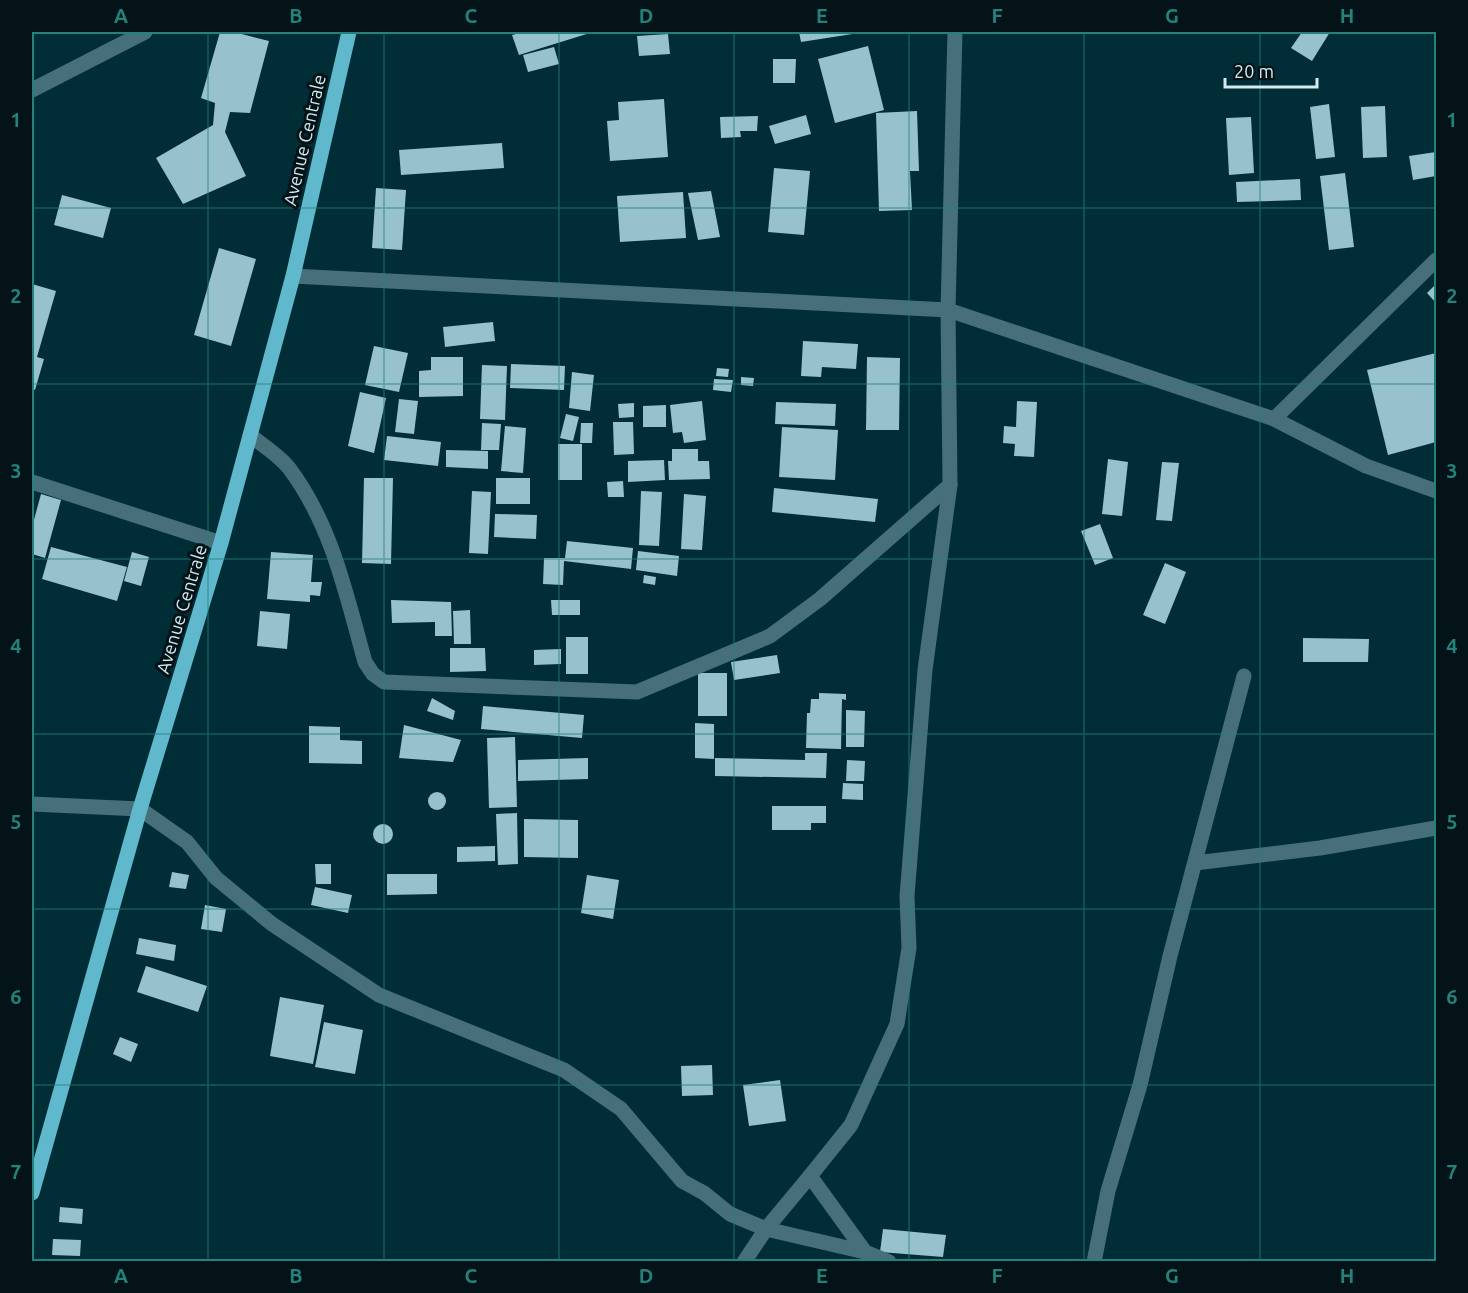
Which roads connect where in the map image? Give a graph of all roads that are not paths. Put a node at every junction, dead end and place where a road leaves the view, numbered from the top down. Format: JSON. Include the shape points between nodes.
{"nodes":[{"id":1,"x":145,"y":32,"type":"edge"},
{"id":2,"x":349,"y":32,"type":"edge"},
{"id":3,"x":955,"y":32,"type":"edge"},
{"id":4,"x":32,"y":90,"type":"edge"},
{"id":5,"x":1437,"y":260,"type":"edge"},
{"id":6,"x":293,"y":276,"type":"junction"},
{"id":7,"x":948,"y":309,"type":"junction"},
{"id":8,"x":1274,"y":419,"type":"junction"},
{"id":9,"x":250,"y":435,"type":"junction"},
{"id":10,"x":32,"y":482,"type":"edge"},
{"id":11,"x":950,"y":485,"type":"junction"},
{"id":12,"x":1437,"y":491,"type":"edge"},
{"id":13,"x":221,"y":543,"type":"junction"},
{"id":14,"x":1244,"y":676,"type":"dead end"},
{"id":15,"x":32,"y":804,"type":"edge"},
{"id":16,"x":140,"y":809,"type":"junction"},
{"id":17,"x":1437,"y":828,"type":"edge"},
{"id":18,"x":1195,"y":863,"type":"junction"},
{"id":19,"x":810,"y":1176,"type":"junction"},
{"id":20,"x":32,"y":1193,"type":"edge"},
{"id":21,"x":766,"y":1229,"type":"junction"},
{"id":22,"x":865,"y":1252,"type":"junction"},
{"id":23,"x":744,"y":1262,"type":"edge"},
{"id":24,"x":889,"y":1262,"type":"edge"},
{"id":25,"x":1094,"y":1262,"type":"edge"}],
"edges":[{"from":1,"to":4,"type":"street"},
{"from":2,"to":6,"type":"main road","name":"Avenue Centrale"},
{"from":3,"to":7,"type":"street"},
{"from":5,"to":8,"type":"street"},
{"from":6,"to":7,"type":"street"},
{"from":6,"to":9,"type":"main road","name":"Avenue Centrale"},
{"from":7,"to":8,"type":"street"},
{"from":7,"to":11,"type":"street"},
{"from":8,"to":12,"type":"street","via":[[1366,466]]},
{"from":9,"to":11,"type":"street","via":[[288,466],[331,541],[365,662],[384,682],[404,684],[637,692],[770,636],[820,599]]},
{"from":9,"to":13,"type":"main road","name":"Avenue Centrale"},
{"from":10,"to":13,"type":"street"},
{"from":11,"to":19,"type":"street","via":[[925,670],[908,896],[909,948],[897,1024],[851,1125]]},
{"from":13,"to":16,"type":"main road","name":"Avenue Centrale"},
{"from":14,"to":18,"type":"street"},
{"from":15,"to":16,"type":"street"},
{"from":16,"to":20,"type":"main road","name":"Avenue Centrale"},
{"from":16,"to":21,"type":"street","via":[[187,842],[216,878],[272,924],[379,995],[564,1070],[621,1109],[682,1181],[730,1214]]},
{"from":17,"to":18,"type":"street","via":[[1320,848]]},
{"from":18,"to":25,"type":"street","via":[[1140,1085],[1108,1191]]},
{"from":19,"to":21,"type":"street"},
{"from":19,"to":22,"type":"street"},
{"from":21,"to":22,"type":"street"},
{"from":21,"to":23,"type":"street"},
{"from":22,"to":24,"type":"street"}]}
